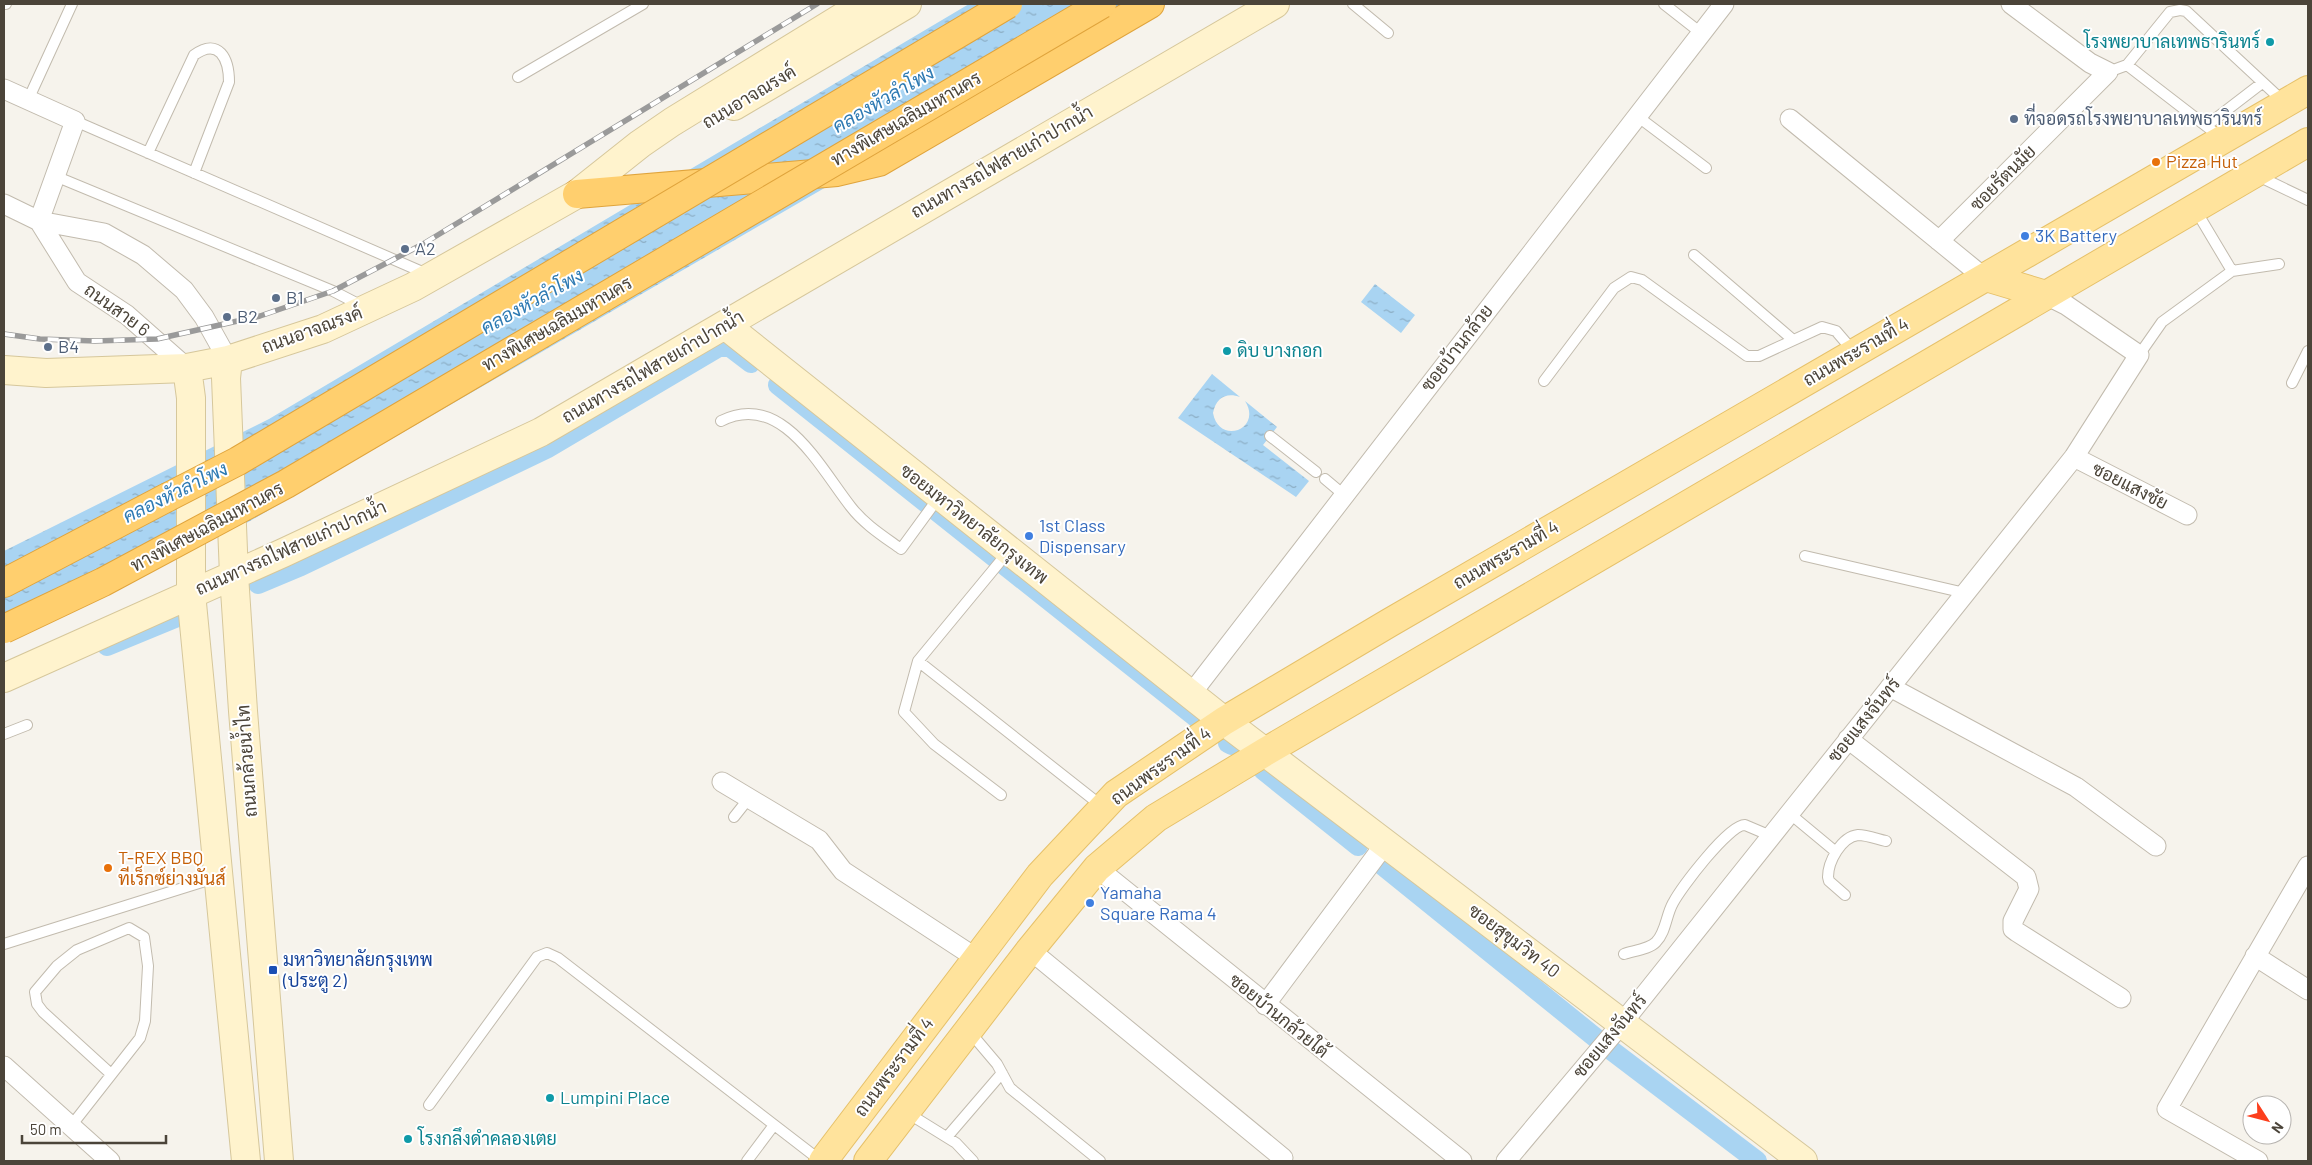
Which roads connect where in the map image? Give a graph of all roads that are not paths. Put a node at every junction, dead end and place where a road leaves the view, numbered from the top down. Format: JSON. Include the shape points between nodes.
{"nodes":[{"id":1,"x":72,"y":4,"type":"edge"},
{"id":2,"x":643,"y":4,"type":"edge"},
{"id":3,"x":864,"y":4,"type":"edge"},
{"id":4,"x":906,"y":4,"type":"edge"},
{"id":5,"x":1008,"y":4,"type":"edge"},
{"id":6,"x":1102,"y":4,"type":"edge"},
{"id":7,"x":1150,"y":4,"type":"edge"},
{"id":8,"x":1275,"y":4,"type":"edge"},
{"id":9,"x":1353,"y":4,"type":"edge"},
{"id":10,"x":1664,"y":4,"type":"edge"},
{"id":11,"x":1724,"y":4,"type":"edge"},
{"id":12,"x":2011,"y":4,"type":"edge"},
{"id":13,"x":2194,"y":4,"type":"edge"},
{"id":14,"x":2186,"y":11,"type":"junction"},
{"id":15,"x":1388,"y":33,"type":"dead end"},
{"id":16,"x":1701,"y":33,"type":"junction"},
{"id":17,"x":2127,"y":64,"type":"junction"},
{"id":18,"x":2108,"y":72,"type":"junction"},
{"id":19,"x":518,"y":77,"type":"dead end"},
{"id":20,"x":2262,"y":83,"type":"junction"},
{"id":21,"x":4,"y":89,"type":"edge"},
{"id":22,"x":2297,"y":97,"type":"edge"},
{"id":23,"x":28,"y":100,"type":"junction"},
{"id":24,"x":1637,"y":116,"type":"junction"},
{"id":25,"x":1790,"y":119,"type":"dead end"},
{"id":26,"x":75,"y":121,"type":"junction"},
{"id":27,"x":2215,"y":133,"type":"junction"},
{"id":28,"x":2308,"y":142,"type":"edge"},
{"id":29,"x":148,"y":153,"type":"junction"},
{"id":30,"x":1706,"y":168,"type":"dead end"},
{"id":31,"x":194,"y":173,"type":"junction"},
{"id":32,"x":2253,"y":174,"type":"junction"},
{"id":33,"x":55,"y":176,"type":"junction"},
{"id":34,"x":583,"y":190,"type":"junction"},
{"id":35,"x":2308,"y":200,"type":"edge"},
{"id":36,"x":4,"y":204,"type":"edge"},
{"id":37,"x":2194,"y":208,"type":"junction"},
{"id":38,"x":39,"y":221,"type":"junction"},
{"id":39,"x":1939,"y":242,"type":"junction"},
{"id":40,"x":1694,"y":255,"type":"dead end"},
{"id":41,"x":2279,"y":264,"type":"dead end"},
{"id":42,"x":2232,"y":271,"type":"junction"},
{"id":43,"x":432,"y":276,"type":"junction"},
{"id":44,"x":1986,"y":277,"type":"junction"},
{"id":45,"x":2046,"y":295,"type":"junction"},
{"id":46,"x":369,"y":309,"type":"junction"},
{"id":47,"x":725,"y":325,"type":"junction"},
{"id":48,"x":1792,"y":339,"type":"junction"},
{"id":49,"x":2308,"y":351,"type":"edge"},
{"id":50,"x":1855,"y":352,"type":"junction"},
{"id":51,"x":2139,"y":355,"type":"junction"},
{"id":52,"x":187,"y":368,"type":"junction"},
{"id":53,"x":227,"y":369,"type":"junction"},
{"id":54,"x":4,"y":370,"type":"edge"},
{"id":55,"x":1544,"y":381,"type":"dead end"},
{"id":56,"x":2292,"y":383,"type":"dead end"},
{"id":57,"x":721,"y":421,"type":"dead end"},
{"id":58,"x":1270,"y":436,"type":"dead end"},
{"id":59,"x":2074,"y":457,"type":"junction"},
{"id":60,"x":1316,"y":472,"type":"dead end"},
{"id":61,"x":1325,"y":479,"type":"dead end"},
{"id":62,"x":1344,"y":495,"type":"junction"},
{"id":63,"x":939,"y":496,"type":"junction"},
{"id":64,"x":2187,"y":515,"type":"dead end"},
{"id":65,"x":1805,"y":556,"type":"dead end"},
{"id":66,"x":1001,"y":561,"type":"junction"},
{"id":67,"x":234,"y":575,"type":"junction"},
{"id":68,"x":4,"y":583,"type":"edge"},
{"id":69,"x":191,"y":593,"type":"junction"},
{"id":70,"x":1965,"y":593,"type":"junction"},
{"id":71,"x":4,"y":629,"type":"edge"},
{"id":72,"x":918,"y":661,"type":"junction"},
{"id":73,"x":4,"y":678,"type":"edge"},
{"id":74,"x":1890,"y":687,"type":"junction"},
{"id":75,"x":1191,"y":694,"type":"junction"},
{"id":76,"x":1224,"y":721,"type":"junction"},
{"id":77,"x":27,"y":725,"type":"dead end"},
{"id":78,"x":4,"y":734,"type":"edge"},
{"id":79,"x":1848,"y":739,"type":"junction"},
{"id":80,"x":1265,"y":752,"type":"junction"},
{"id":81,"x":722,"y":782,"type":"dead end"},
{"id":82,"x":1000,"y":795,"type":"dead end"},
{"id":83,"x":748,"y":798,"type":"junction"},
{"id":84,"x":1104,"y":807,"type":"junction"},
{"id":85,"x":1788,"y":814,"type":"junction"},
{"id":86,"x":734,"y":817,"type":"dead end"},
{"id":87,"x":1770,"y":836,"type":"junction"},
{"id":88,"x":1886,"y":841,"type":"dead end"},
{"id":89,"x":1385,"y":844,"type":"junction"},
{"id":90,"x":2156,"y":846,"type":"dead end"},
{"id":91,"x":1836,"y":852,"type":"junction"},
{"id":92,"x":2308,"y":866,"type":"edge"},
{"id":93,"x":1097,"y":868,"type":"junction"},
{"id":94,"x":218,"y":877,"type":"junction"},
{"id":95,"x":1845,"y":895,"type":"dead end"},
{"id":96,"x":4,"y":944,"type":"edge"},
{"id":97,"x":1030,"y":950,"type":"junction"},
{"id":98,"x":1624,"y":954,"type":"dead end"},
{"id":99,"x":2255,"y":956,"type":"junction"},
{"id":100,"x":976,"y":958,"type":"junction"},
{"id":101,"x":2308,"y":990,"type":"edge"},
{"id":102,"x":2121,"y":998,"type":"dead end"},
{"id":103,"x":1265,"y":1005,"type":"junction"},
{"id":104,"x":1623,"y":1022,"type":"junction"},
{"id":105,"x":968,"y":1030,"type":"junction"},
{"id":106,"x":4,"y":1066,"type":"edge"},
{"id":107,"x":1002,"y":1073,"type":"junction"},
{"id":108,"x":111,"y":1074,"type":"junction"},
{"id":109,"x":429,"y":1104,"type":"dead end"},
{"id":110,"x":906,"y":1112,"type":"junction"},
{"id":111,"x":774,"y":1125,"type":"junction"},
{"id":112,"x":71,"y":1126,"type":"junction"},
{"id":113,"x":947,"y":1137,"type":"junction"},
{"id":114,"x":1283,"y":1158,"type":"dead end"},
{"id":115,"x":110,"y":1161,"type":"edge"},
{"id":116,"x":246,"y":1161,"type":"edge"},
{"id":117,"x":279,"y":1161,"type":"edge"},
{"id":118,"x":747,"y":1161,"type":"edge"},
{"id":119,"x":822,"y":1161,"type":"edge"},
{"id":120,"x":868,"y":1161,"type":"edge"},
{"id":121,"x":973,"y":1161,"type":"edge"},
{"id":122,"x":1100,"y":1161,"type":"edge"},
{"id":123,"x":1462,"y":1161,"type":"edge"},
{"id":124,"x":1506,"y":1161,"type":"edge"},
{"id":125,"x":1804,"y":1161,"type":"edge"},
{"id":126,"x":2258,"y":1161,"type":"edge"}],
"edges":[{"from":1,"to":23,"type":"lane"},
{"from":2,"to":19,"type":"lane"},
{"from":3,"to":34,"type":"main road","name":"ถนนอาจณรงค์","via":[[672,122]]},
{"from":4,"to":34,"type":"main road","name":"ถนนอาจณรงค์","via":[[645,158]]},
{"from":5,"to":68,"type":"highway","bridge":true,"via":[[238,461]]},
{"from":6,"to":71,"type":"highway","name":"ทางพิเศษเฉลิมมหานคร","bridge":true,"via":[[286,484],[103,582]]},
{"from":7,"to":34,"type":"highway","via":[[879,162],[837,172],[632,190]]},
{"from":8,"to":47,"type":"main road","name":"ถนนทางรถไฟสายเก่าปากน้ำ"},
{"from":9,"to":15,"type":"lane"},
{"from":10,"to":16,"type":"lane"},
{"from":11,"to":16,"type":"street","name":"ซอยบ้านกล้วย"},
{"from":12,"to":18,"type":"street","via":[[2090,63]]},
{"from":13,"to":14,"type":"lane"},
{"from":14,"to":17,"type":"lane","via":[[2170,12]]},
{"from":14,"to":20,"type":"lane"},
{"from":16,"to":24,"type":"street","name":"ซอยบ้านกล้วย"},
{"from":17,"to":18,"type":"lane"},
{"from":17,"to":27,"type":"lane"},
{"from":18,"to":39,"type":"street","name":"ซอยรัตนมัย"},
{"from":20,"to":22,"type":"lane"},
{"from":20,"to":27,"type":"lane"},
{"from":21,"to":23,"type":"street"},
{"from":22,"to":27,"type":"main road","name":"ถนนพระรามที่ 4"},
{"from":23,"to":26,"type":"street"},
{"from":24,"to":30,"type":"lane"},
{"from":24,"to":62,"type":"street","name":"ซอยบ้านกล้วย"},
{"from":25,"to":39,"type":"street"},
{"from":26,"to":29,"type":"lane"},
{"from":26,"to":33,"type":"street"},
{"from":27,"to":44,"type":"main road","name":"ถนนพระรามที่ 4"},
{"from":28,"to":32,"type":"main road","name":"ถนนพระรามที่ 4"},
{"from":29,"to":31,"type":"lane"},
{"from":29,"to":31,"type":"lane","via":[[194,55],[204,48],[213,48],[226,57],[229,82]]},
{"from":31,"to":43,"type":"lane"},
{"from":32,"to":35,"type":"lane"},
{"from":32,"to":37,"type":"main road","name":"ถนนพระรามที่ 4"},
{"from":33,"to":38,"type":"street"},
{"from":33,"to":46,"type":"lane"},
{"from":34,"to":43,"type":"main road","name":"ถนนอาจณรงค์"},
{"from":36,"to":38,"type":"street"},
{"from":37,"to":42,"type":"lane"},
{"from":37,"to":45,"type":"main road","name":"ถนนพระรามที่ 4"},
{"from":38,"to":52,"type":"street","name":"ถนนสาย 6","via":[[77,282],[127,315]]},
{"from":38,"to":53,"type":"street","via":[[104,233],[143,255],[184,290],[204,317]]},
{"from":39,"to":44,"type":"street"},
{"from":40,"to":48,"type":"lane"},
{"from":41,"to":42,"type":"lane"},
{"from":42,"to":51,"type":"lane","via":[[2162,322]]},
{"from":43,"to":46,"type":"main road","name":"ถนนอาจณรงค์"},
{"from":44,"to":45,"type":"main road"},
{"from":44,"to":50,"type":"main road","name":"ถนนพระรามที่ 4"},
{"from":45,"to":51,"type":"street"},
{"from":45,"to":80,"type":"main road","name":"ถนนพระรามที่ 4"},
{"from":46,"to":53,"type":"main road","name":"ถนนอาจณรงค์"},
{"from":47,"to":63,"type":"main road","name":"ซอยมหาวิทยาลัยกรุงเทพ"},
{"from":47,"to":67,"type":"main road","name":"ถนนทางรถไฟสายเก่าปากน้ำ","via":[[542,432]]},
{"from":48,"to":50,"type":"lane","via":[[1822,327],[1836,331]]},
{"from":48,"to":55,"type":"lane","via":[[1759,356],[1747,356],[1642,280],[1631,277],[1614,288]]},
{"from":49,"to":56,"type":"lane"},
{"from":50,"to":76,"type":"main road","name":"ถนนพระรามที่ 4"},
{"from":51,"to":59,"type":"street","name":"ซอยแสงจันทร์"},
{"from":52,"to":53,"type":"main road","name":"ถนนอาจณรงค์"},
{"from":52,"to":54,"type":"main road","name":"ถนนอาจณรงค์","via":[[46,373]]},
{"from":52,"to":69,"type":"main road","via":[[191,398]]},
{"from":53,"to":67,"type":"main road","name":"ถนนกล้วยน้ำไท"},
{"from":57,"to":63,"type":"lane","via":[[736,414],[753,414],[791,432],[808,449],[857,514],[900,549]]},
{"from":58,"to":60,"type":"lane"},
{"from":59,"to":64,"type":"street","name":"ซอยแสงชัย"},
{"from":59,"to":70,"type":"street","name":"ซอยแสงจันทร์"},
{"from":61,"to":62,"type":"lane"},
{"from":62,"to":75,"type":"street","name":"ซอยบ้านกล้วย"},
{"from":63,"to":66,"type":"main road","name":"ซอยมหาวิทยาลัยกรุงเทพ"},
{"from":65,"to":70,"type":"lane"},
{"from":66,"to":72,"type":"lane"},
{"from":66,"to":75,"type":"main road","name":"ซอยมหาวิทยาลัยกรุงเทพ"},
{"from":67,"to":69,"type":"main road","name":"ถนนทางรถไฟสายเก่าปากน้ำ"},
{"from":67,"to":117,"type":"main road","name":"ถนนกล้วยน้ำไท"},
{"from":69,"to":73,"type":"main road","name":"ถนนทางรถไฟสายเก่าปากน้ำ"},
{"from":69,"to":94,"type":"main road"},
{"from":70,"to":74,"type":"street","name":"ซอยแสงจันทร์"},
{"from":72,"to":82,"type":"lane","via":[[904,712],[934,744]]},
{"from":72,"to":84,"type":"lane"},
{"from":74,"to":79,"type":"street","name":"ซอยแสงจันทร์"},
{"from":74,"to":90,"type":"street","via":[[2076,787]]},
{"from":75,"to":76,"type":"main road","name":"ซอยมหาวิทยาลัยกรุงเทพ"},
{"from":76,"to":80,"type":"main road","name":"ซอยสุขุมวิท 40"},
{"from":76,"to":84,"type":"main road","name":"ถนนพระรามที่ 4","via":[[1116,794]]},
{"from":77,"to":78,"type":"lane"},
{"from":79,"to":85,"type":"street","name":"ซอยแสงจันทร์"},
{"from":79,"to":102,"type":"street","via":[[2026,877],[2030,888],[2013,921],[2017,932]]},
{"from":80,"to":89,"type":"main road","name":"ซอยสุขุมวิท 40"},
{"from":80,"to":93,"type":"main road","name":"ถนนพระรามที่ 4","via":[[1156,818]]},
{"from":81,"to":83,"type":"street"},
{"from":83,"to":86,"type":"lane"},
{"from":83,"to":100,"type":"street","via":[[819,840],[843,871]]},
{"from":84,"to":100,"type":"main road","name":"ถนนพระรามที่ 4","via":[[1040,875]]},
{"from":85,"to":87,"type":"street","name":"ซอยแสงจันทร์"},
{"from":85,"to":91,"type":"lane"},
{"from":87,"to":98,"type":"lane","via":[[1741,824],[1696,870],[1672,903],[1655,944]]},
{"from":87,"to":104,"type":"street","name":"ซอยแสงจันทร์"},
{"from":88,"to":91,"type":"lane","via":[[1856,836]]},
{"from":89,"to":103,"type":"street"},
{"from":89,"to":104,"type":"main road","name":"ซอยสุขุมวิท 40"},
{"from":91,"to":95,"type":"lane","via":[[1828,881]]},
{"from":92,"to":99,"type":"street"},
{"from":93,"to":97,"type":"main road","name":"ถนนพระรามที่ 4"},
{"from":93,"to":103,"type":"street","name":"ซอยบ้านกล้วยใต้"},
{"from":94,"to":96,"type":"lane"},
{"from":94,"to":116,"type":"main road"},
{"from":97,"to":105,"type":"main road","name":"ถนนพระรามที่ 4"},
{"from":97,"to":114,"type":"street"},
{"from":99,"to":101,"type":"street"},
{"from":99,"to":126,"type":"street","via":[[2166,1109]]},
{"from":100,"to":119,"type":"main road","name":"ถนนพระรามที่ 4"},
{"from":103,"to":123,"type":"street","name":"ซอยบ้านกล้วยใต้"},
{"from":104,"to":124,"type":"street","name":"ซอยแสงจันทร์"},
{"from":104,"to":125,"type":"main road","name":"ซอยสุขุมวิท 40"},
{"from":105,"to":107,"type":"lane"},
{"from":105,"to":110,"type":"main road","name":"ถนนพระรามที่ 4"},
{"from":106,"to":112,"type":"street"},
{"from":107,"to":113,"type":"lane"},
{"from":107,"to":122,"type":"lane","via":[[1010,1088]]},
{"from":108,"to":108,"type":"lane","via":[[140,1038],[145,1021],[148,966],[144,937],[129,928],[77,950],[57,966],[35,992],[37,1004],[43,1012]]},
{"from":108,"to":112,"type":"lane"},
{"from":109,"to":111,"type":"lane","via":[[537,957],[547,953],[558,958]]},
{"from":110,"to":113,"type":"lane"},
{"from":110,"to":120,"type":"main road","name":"ถนนพระรามที่ 4"},
{"from":111,"to":118,"type":"lane"},
{"from":111,"to":119,"type":"lane"},
{"from":112,"to":115,"type":"street"},
{"from":113,"to":121,"type":"lane"}]}
